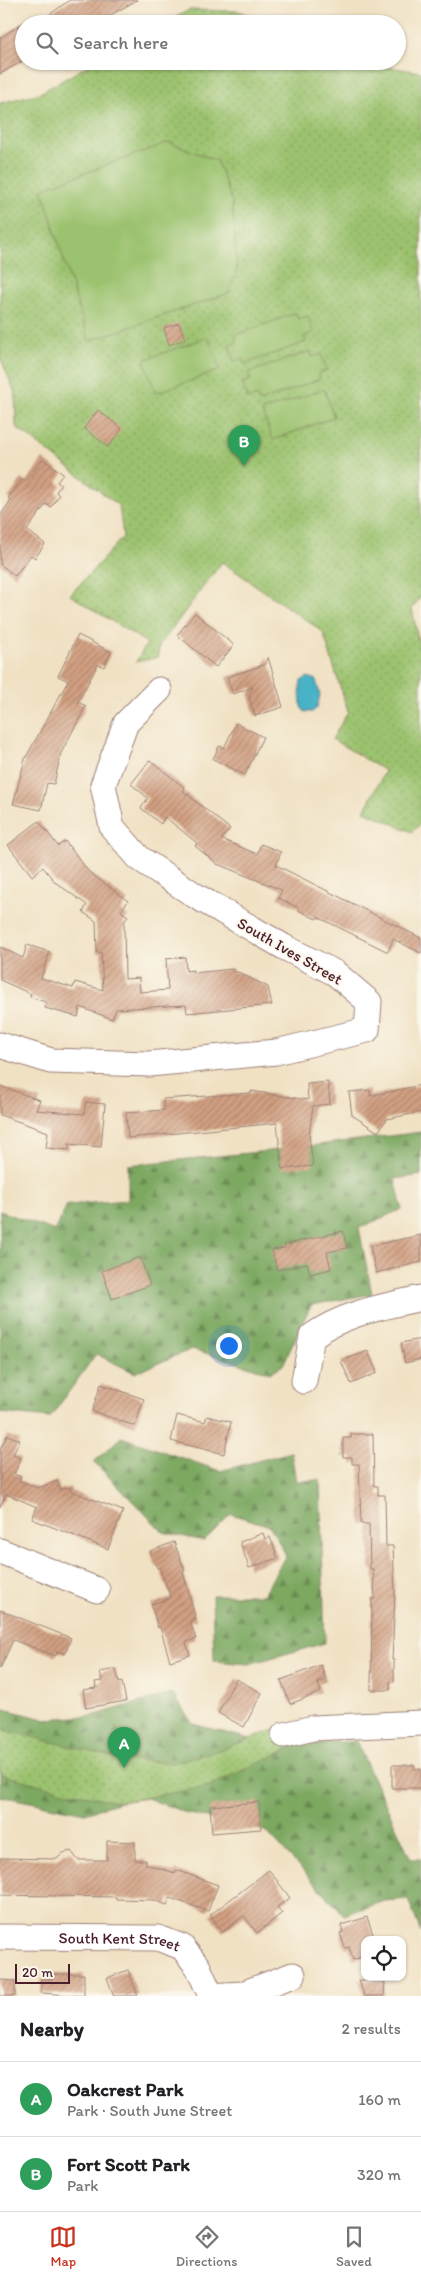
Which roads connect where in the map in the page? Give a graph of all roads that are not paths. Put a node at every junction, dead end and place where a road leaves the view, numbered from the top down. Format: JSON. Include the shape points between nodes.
{"nodes":[{"id":1,"x":159,"y":690,"type":"dead end"},
{"id":2,"x":0,"y":1045,"type":"edge"},
{"id":3,"x":421,"y":1298,"type":"edge"},
{"id":4,"x":304,"y":1381,"type":"dead end"},
{"id":5,"x":0,"y":1551,"type":"edge"},
{"id":6,"x":97,"y":1590,"type":"dead end"},
{"id":7,"x":421,"y":1723,"type":"edge"},
{"id":8,"x":284,"y":1735,"type":"dead end"},
{"id":9,"x":0,"y":1938,"type":"edge"},
{"id":10,"x":293,"y":1976,"type":"dead end"},
{"id":11,"x":210,"y":1996,"type":"edge"}],
"edges":[{"from":1,"to":2,"type":"street","name":"South Ives Street","via":[[126,723],[103,785],[112,827],[139,858],[284,947],[335,973],[369,1002],[367,1030],[276,1052],[149,1064],[51,1060]]},
{"from":3,"to":4,"type":"street","via":[[363,1311],[330,1324],[312,1336]]},
{"from":5,"to":6,"type":"street"},
{"from":7,"to":8,"type":"street","via":[[313,1728]]},
{"from":9,"to":11,"type":"street","name":"South Kent Street","via":[[158,1938],[182,1946],[198,1967]]},
{"from":10,"to":11,"type":"street","via":[[242,1994]]}]}
